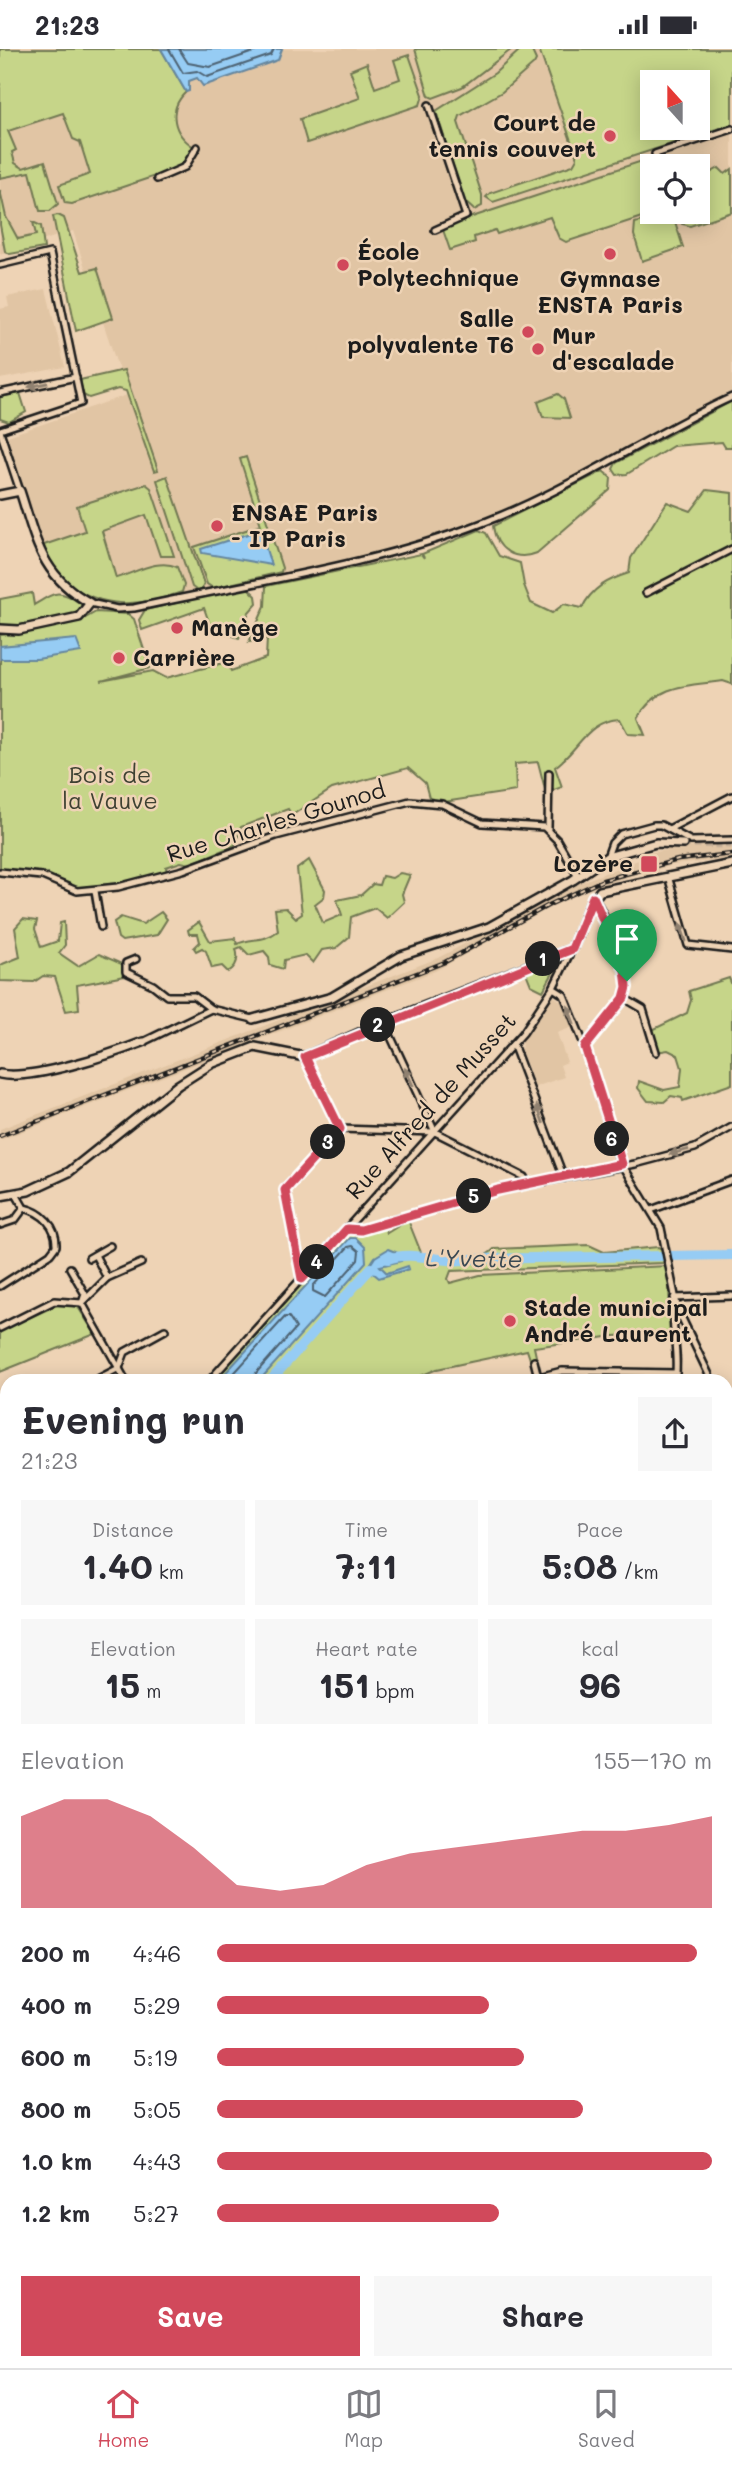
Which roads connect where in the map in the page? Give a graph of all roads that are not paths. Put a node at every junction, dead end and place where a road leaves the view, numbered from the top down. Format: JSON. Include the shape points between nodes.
{"nodes":[{"id":1,"x":429,"y":105,"type":"dead end"},
{"id":2,"x":732,"y":129,"type":"edge"},
{"id":3,"x":198,"y":147,"type":"dead end"},
{"id":4,"x":655,"y":154,"type":"edge"},
{"id":5,"x":157,"y":179,"type":"dead end"},
{"id":6,"x":435,"y":230,"type":"dead end"},
{"id":7,"x":0,"y":265,"type":"edge"},
{"id":8,"x":76,"y":377,"type":"junction"},
{"id":9,"x":0,"y":393,"type":"edge"},
{"id":10,"x":732,"y":397,"type":"edge"},
{"id":11,"x":0,"y":430,"type":"edge"},
{"id":12,"x":20,"y":491,"type":"junction"},
{"id":13,"x":0,"y":495,"type":"edge"},
{"id":14,"x":732,"y":549,"type":"edge"},
{"id":15,"x":646,"y":593,"type":"dead end"},
{"id":16,"x":90,"y":603,"type":"junction"},
{"id":17,"x":0,"y":629,"type":"edge"},
{"id":18,"x":549,"y":772,"type":"dead end"},
{"id":19,"x":732,"y":796,"type":"edge"},
{"id":20,"x":548,"y":829,"type":"junction"},
{"id":21,"x":669,"y":829,"type":"junction"},
{"id":22,"x":732,"y":840,"type":"edge"},
{"id":23,"x":683,"y":844,"type":"tunnel mouth"},
{"id":24,"x":607,"y":857,"type":"junction"},
{"id":25,"x":732,"y":864,"type":"edge"},
{"id":26,"x":0,"y":872,"type":"edge"},
{"id":27,"x":580,"y":874,"type":"junction"},
{"id":28,"x":668,"y":876,"type":"junction"},
{"id":29,"x":95,"y":891,"type":"junction"},
{"id":30,"x":593,"y":897,"type":"junction"},
{"id":31,"x":101,"y":927,"type":"dead end"},
{"id":32,"x":572,"y":949,"type":"junction"},
{"id":33,"x":732,"y":950,"type":"edge"},
{"id":34,"x":136,"y":959,"type":"dead end"},
{"id":35,"x":553,"y":988,"type":"junction"},
{"id":36,"x":624,"y":998,"type":"junction"},
{"id":37,"x":211,"y":1009,"type":"junction"},
{"id":38,"x":253,"y":1019,"type":"joint"},
{"id":39,"x":384,"y":1023,"type":"junction"},
{"id":40,"x":143,"y":1042,"type":"joint"},
{"id":41,"x":513,"y":1044,"type":"junction"},
{"id":42,"x":585,"y":1047,"type":"junction"},
{"id":43,"x":656,"y":1052,"type":"dead end"},
{"id":44,"x":305,"y":1057,"type":"junction"},
{"id":45,"x":0,"y":1074,"type":"edge"},
{"id":46,"x":732,"y":1127,"type":"edge"},
{"id":47,"x":340,"y":1129,"type":"junction"},
{"id":48,"x":435,"y":1132,"type":"junction"},
{"id":49,"x":622,"y":1164,"type":"junction"},
{"id":50,"x":564,"y":1178,"type":"junction"},
{"id":51,"x":732,"y":1179,"type":"edge"},
{"id":52,"x":528,"y":1184,"type":"junction"},
{"id":53,"x":16,"y":1193,"type":"junction"},
{"id":54,"x":0,"y":1196,"type":"edge"},
{"id":55,"x":24,"y":1209,"type":"junction"},
{"id":56,"x":651,"y":1210,"type":"junction"},
{"id":57,"x":0,"y":1225,"type":"edge"},
{"id":58,"x":347,"y":1229,"type":"junction"},
{"id":59,"x":110,"y":1246,"type":"dead end"},
{"id":60,"x":141,"y":1262,"type":"dead end"},
{"id":61,"x":70,"y":1268,"type":"dead end"},
{"id":62,"x":107,"y":1278,"type":"junction"},
{"id":63,"x":302,"y":1279,"type":"junction"},
{"id":64,"x":0,"y":1286,"type":"edge"},
{"id":65,"x":732,"y":1296,"type":"edge"},
{"id":66,"x":674,"y":1298,"type":"junction"},
{"id":67,"x":82,"y":1303,"type":"junction"},
{"id":68,"x":0,"y":1328,"type":"edge"},
{"id":69,"x":165,"y":1330,"type":"dead end"},
{"id":70,"x":534,"y":1361,"type":"dead end"},
{"id":71,"x":119,"y":1368,"type":"junction"},
{"id":72,"x":676,"y":1373,"type":"joint"},
{"id":73,"x":107,"y":1374,"type":"edge"},
{"id":74,"x":123,"y":1374,"type":"edge"},
{"id":75,"x":215,"y":1374,"type":"edge"},
{"id":76,"x":538,"y":1374,"type":"edge"},
{"id":77,"x":553,"y":1374,"type":"edge"},
{"id":78,"x":709,"y":1374,"type":"edge"}],
"edges":[{"from":1,"to":6,"type":"street","via":[[466,216]]},
{"from":2,"to":4,"type":"street"},
{"from":3,"to":5,"type":"street","via":[[185,167]]},
{"from":7,"to":8,"type":"street","via":[[50,253]]},
{"from":8,"to":9,"type":"street","one_way":true},
{"from":8,"to":11,"type":"street","via":[[81,403]]},
{"from":10,"to":16,"type":"street","via":[[539,499],[435,541],[333,568],[134,608]]},
{"from":11,"to":12,"type":"street"},
{"from":12,"to":13,"type":"street"},
{"from":12,"to":16,"type":"street","via":[[46,565],[66,588]]},
{"from":14,"to":15,"type":"street"},
{"from":16,"to":17,"type":"street","via":[[79,617],[19,630]]},
{"from":18,"to":20,"type":"street"},
{"from":19,"to":21,"type":"street"},
{"from":20,"to":27,"type":"street"},
{"from":20,"to":29,"type":"street","name":"Rue Charles Gounod","via":[[482,823],[442,804],[394,803],[276,836],[183,870]]},
{"from":21,"to":22,"type":"street","via":[[695,842]]},
{"from":21,"to":24,"type":"street","via":[[654,825],[621,834]]},
{"from":23,"to":24,"type":"street","via":[[656,843]]},
{"from":24,"to":27,"type":"street"},
{"from":25,"to":28,"type":"street"},
{"from":26,"to":29,"type":"street","name":"Rue Charles Gounod","via":[[42,876],[77,891]]},
{"from":27,"to":38,"type":"street","via":[[489,927],[401,956],[332,997]]},
{"from":28,"to":30,"type":"street","via":[[604,889]]},
{"from":33,"to":28,"type":"street","one_way":true,"via":[[688,945]]},
{"from":29,"to":31,"type":"street"},
{"from":30,"to":32,"type":"street","name":"Rue Alfred de Musset"},
{"from":30,"to":36,"type":"street","via":[[625,970]]},
{"from":32,"to":35,"type":"street","name":"Rue Alfred de Musset"},
{"from":32,"to":39,"type":"street"},
{"from":34,"to":37,"type":"street","via":[[126,963],[126,972],[167,996],[194,996]]},
{"from":35,"to":41,"type":"street","name":"Rue Alfred de Musset"},
{"from":42,"to":35,"type":"street","one_way":true,"via":[[564,995]]},
{"from":36,"to":42,"type":"street"},
{"from":36,"to":43,"type":"street","via":[[643,1009]]},
{"from":37,"to":38,"type":"street"},
{"from":37,"to":40,"type":"street"},
{"from":39,"to":44,"type":"street"},
{"from":48,"to":39,"type":"street","one_way":true},
{"from":40,"to":45,"type":"street","via":[[24,1074]]},
{"from":41,"to":48,"type":"street","name":"Rue Alfred de Musset"},
{"from":50,"to":41,"type":"street","one_way":true},
{"from":42,"to":49,"type":"street"},
{"from":44,"to":47,"type":"street"},
{"from":44,"to":53,"type":"street","via":[[255,1047],[211,1064],[69,1172]]},
{"from":46,"to":49,"type":"street","one_way":true,"via":[[695,1148]]},
{"from":47,"to":48,"type":"street"},
{"from":47,"to":63,"type":"street","via":[[285,1190]]},
{"from":48,"to":52,"type":"street","via":[[524,1177]]},
{"from":48,"to":58,"type":"street","name":"Rue Alfred de Musset"},
{"from":49,"to":50,"type":"street"},
{"from":49,"to":56,"type":"street"},
{"from":50,"to":52,"type":"street"},
{"from":51,"to":56,"type":"street"},
{"from":52,"to":58,"type":"street","via":[[361,1230]]},
{"from":53,"to":54,"type":"street"},
{"from":53,"to":55,"type":"street"},
{"from":55,"to":57,"type":"street","via":[[15,1220]]},
{"from":55,"to":64,"type":"street","via":[[43,1216],[54,1231],[56,1246]]},
{"from":56,"to":66,"type":"street","via":[[668,1249]]},
{"from":58,"to":63,"type":"street","name":"Rue Alfred de Musset"},
{"from":59,"to":62,"type":"street","via":[[92,1257]]},
{"from":60,"to":62,"type":"street"},
{"from":61,"to":67,"type":"street","via":[[85,1294]]},
{"from":62,"to":67,"type":"street"},
{"from":63,"to":75,"type":"street","name":"Rue Alfred de Musset"},
{"from":65,"to":66,"type":"street"},
{"from":66,"to":72,"type":"street"},
{"from":66,"to":78,"type":"street"},
{"from":67,"to":68,"type":"street","via":[[54,1301]]},
{"from":67,"to":71,"type":"street"},
{"from":69,"to":71,"type":"street","via":[[125,1352]]},
{"from":70,"to":76,"type":"street"},
{"from":71,"to":73,"type":"street"},
{"from":71,"to":74,"type":"street"},
{"from":72,"to":77,"type":"street"}]}
